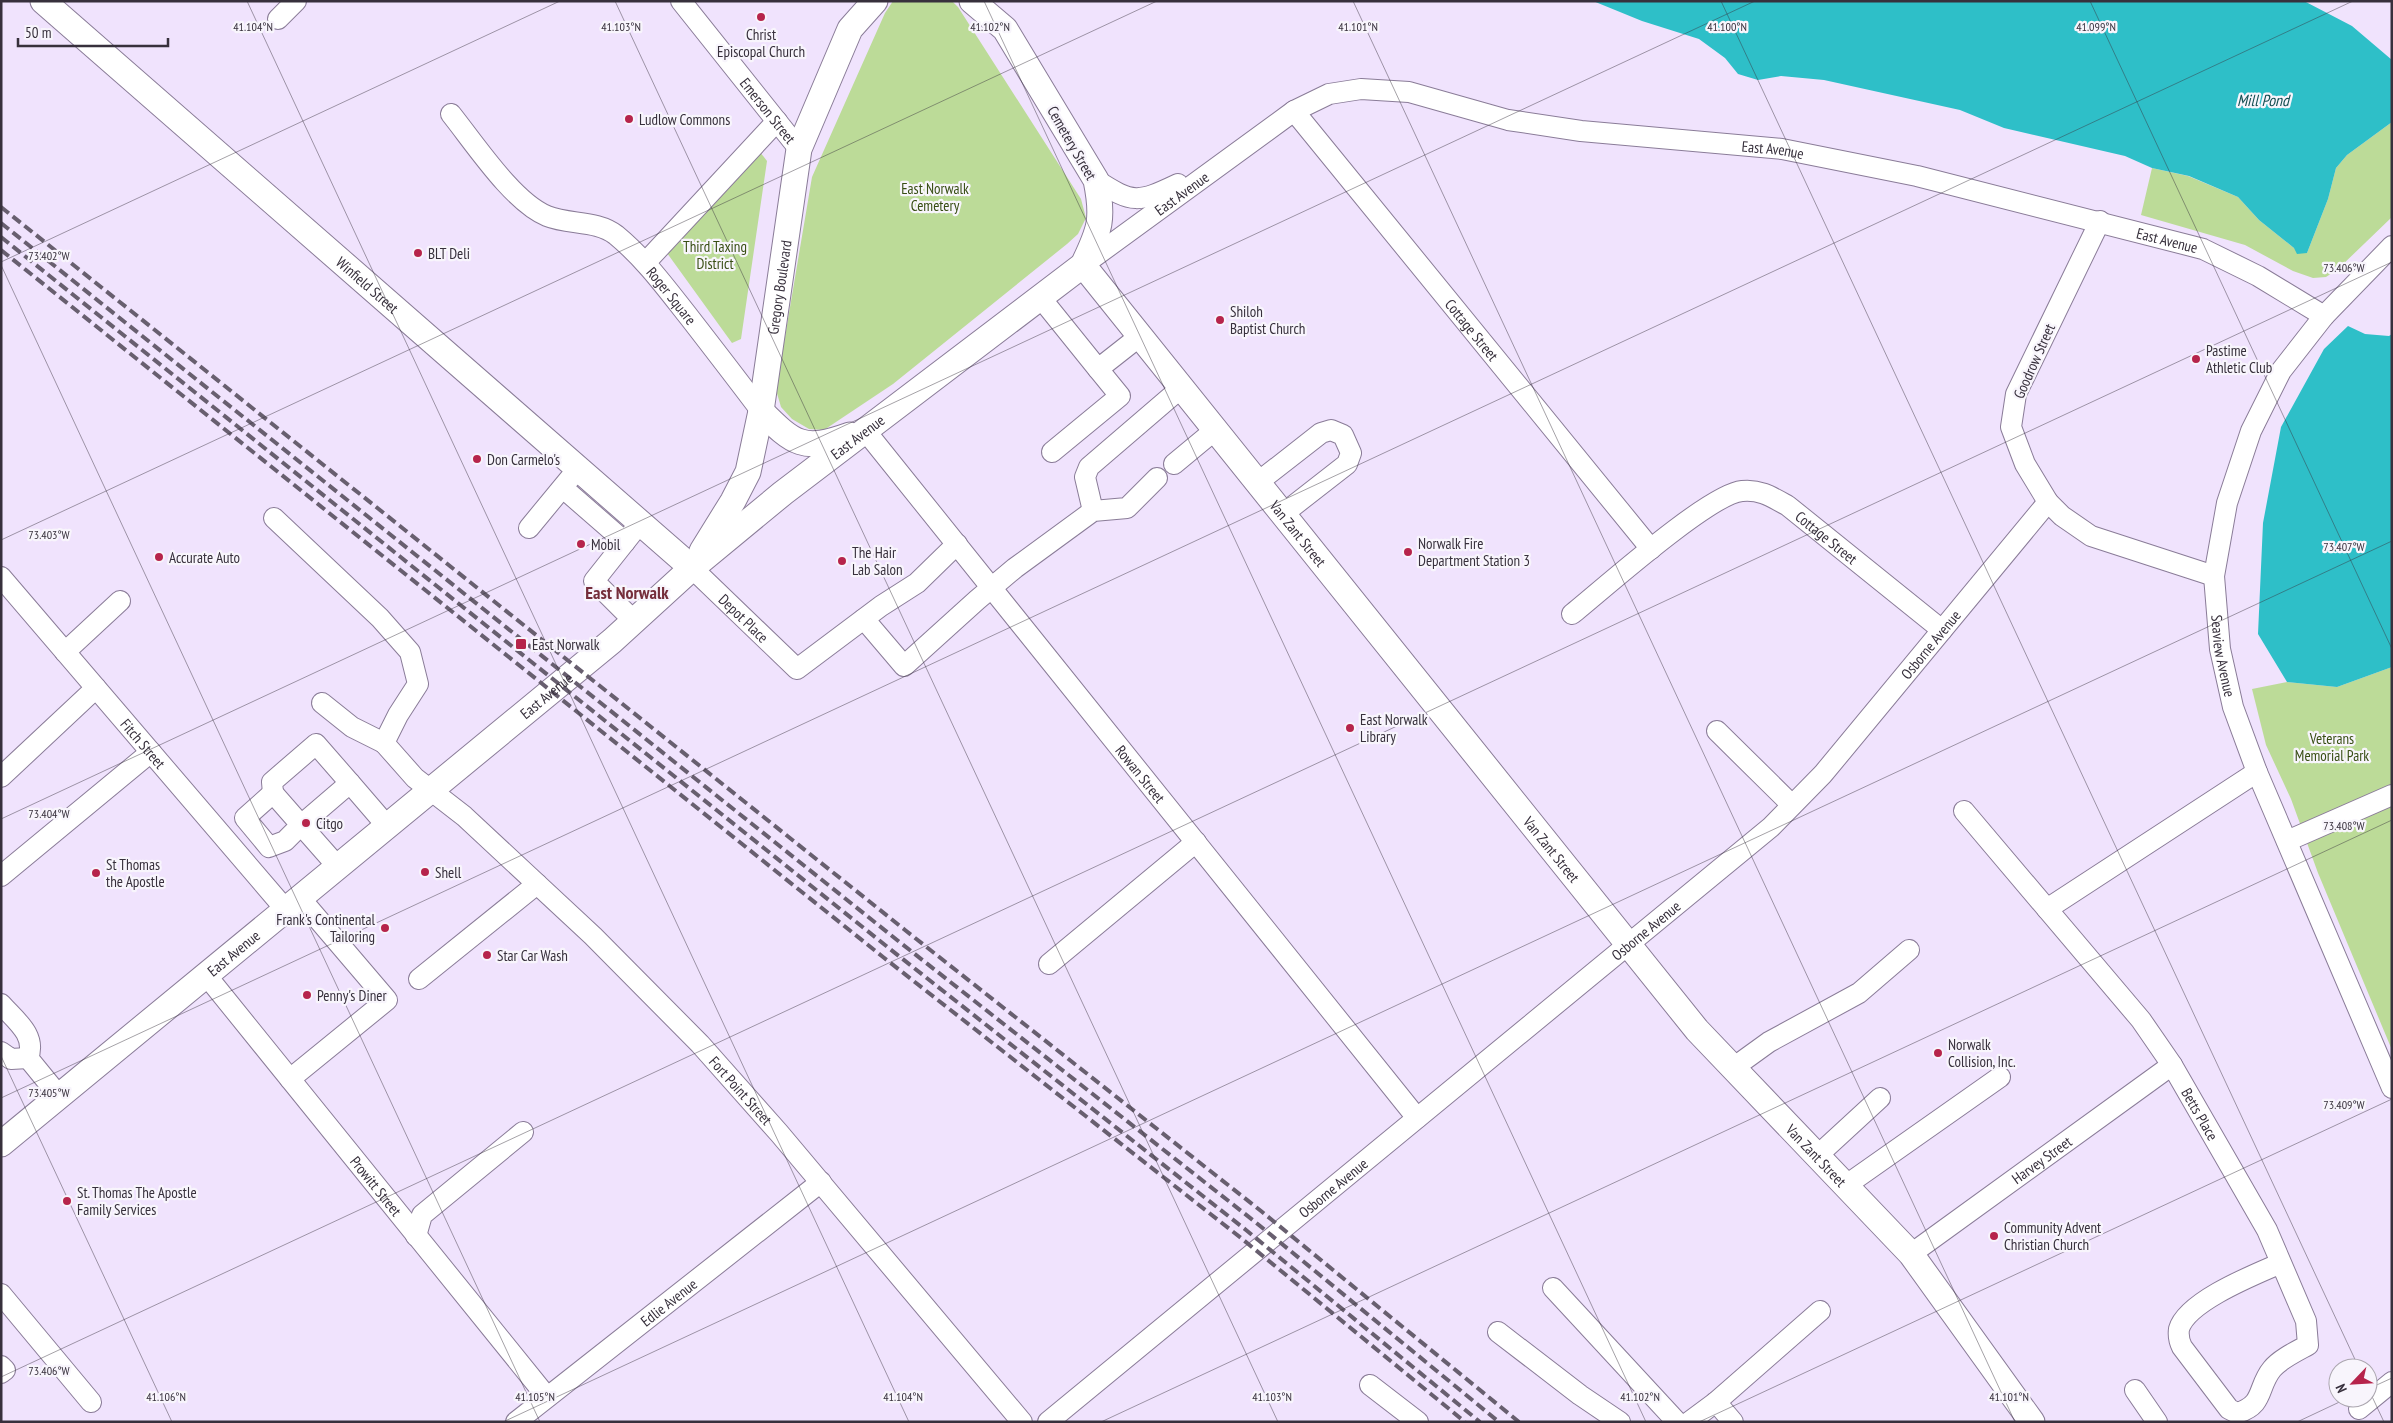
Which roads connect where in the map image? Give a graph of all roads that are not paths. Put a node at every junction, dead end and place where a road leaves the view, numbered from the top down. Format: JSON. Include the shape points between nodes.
{"nodes":[{"id":1,"x":43,"y":1,"type":"edge"},
{"id":2,"x":296,"y":1,"type":"edge"},
{"id":3,"x":681,"y":1,"type":"edge"},
{"id":4,"x":859,"y":1,"type":"edge"},
{"id":5,"x":875,"y":1,"type":"edge"},
{"id":6,"x":972,"y":1,"type":"edge"},
{"id":7,"x":988,"y":1,"type":"edge"},
{"id":8,"x":278,"y":19,"type":"dead end"},
{"id":9,"x":850,"y":29,"type":"junction"},
{"id":10,"x":1004,"y":29,"type":"junction"},
{"id":11,"x":1294,"y":111,"type":"junction"},
{"id":12,"x":451,"y":114,"type":"dead end"},
{"id":13,"x":776,"y":121,"type":"junction"},
{"id":14,"x":799,"y":149,"type":"junction"},
{"id":15,"x":1218,"y":164,"type":"junction"},
{"id":16,"x":1096,"y":180,"type":"junction"},
{"id":17,"x":2100,"y":221,"type":"junction"},
{"id":18,"x":2392,"y":246,"type":"edge"},
{"id":19,"x":646,"y":262,"type":"junction"},
{"id":20,"x":1083,"y":265,"type":"junction"},
{"id":21,"x":1040,"y":297,"type":"junction"},
{"id":22,"x":2324,"y":316,"type":"junction"},
{"id":23,"x":1140,"y":336,"type":"junction"},
{"id":24,"x":1098,"y":369,"type":"junction"},
{"id":25,"x":1181,"y":388,"type":"junction"},
{"id":26,"x":761,"y":411,"type":"junction"},
{"id":27,"x":864,"y":430,"type":"junction"},
{"id":28,"x":1215,"y":430,"type":"junction"},
{"id":29,"x":1052,"y":452,"type":"dead end"},
{"id":30,"x":1174,"y":464,"type":"dead end"},
{"id":31,"x":579,"y":469,"type":"junction"},
{"id":32,"x":1157,"y":478,"type":"dead end"},
{"id":33,"x":1257,"y":483,"type":"junction"},
{"id":34,"x":563,"y":488,"type":"junction"},
{"id":35,"x":2048,"y":502,"type":"junction"},
{"id":36,"x":1093,"y":511,"type":"junction"},
{"id":37,"x":1283,"y":514,"type":"junction"},
{"id":38,"x":274,"y":518,"type":"dead end"},
{"id":39,"x":640,"y":523,"type":"junction"},
{"id":40,"x":529,"y":528,"type":"dead end"},
{"id":41,"x":625,"y":542,"type":"junction"},
{"id":42,"x":957,"y":544,"type":"junction"},
{"id":43,"x":1651,"y":549,"type":"junction"},
{"id":44,"x":692,"y":568,"type":"junction"},
{"id":45,"x":2214,"y":576,"type":"junction"},
{"id":46,"x":1,"y":577,"type":"edge"},
{"id":47,"x":992,"y":588,"type":"junction"},
{"id":48,"x":120,"y":602,"type":"dead end"},
{"id":49,"x":1572,"y":614,"type":"dead end"},
{"id":50,"x":864,"y":619,"type":"junction"},
{"id":51,"x":634,"y":621,"type":"junction"},
{"id":52,"x":1942,"y":630,"type":"junction"},
{"id":53,"x":66,"y":652,"type":"junction"},
{"id":54,"x":96,"y":688,"type":"junction"},
{"id":55,"x":322,"y":703,"type":"dead end"},
{"id":56,"x":1716,"y":731,"type":"dead end"},
{"id":57,"x":384,"y":743,"type":"junction"},
{"id":58,"x":151,"y":752,"type":"junction"},
{"id":59,"x":2257,"y":772,"type":"junction"},
{"id":60,"x":1,"y":777,"type":"edge"},
{"id":61,"x":350,"y":783,"type":"junction"},
{"id":62,"x":430,"y":790,"type":"junction"},
{"id":63,"x":273,"y":793,"type":"junction"},
{"id":64,"x":2392,"y":796,"type":"edge"},
{"id":65,"x":1792,"y":806,"type":"junction"},
{"id":66,"x":1964,"y":812,"type":"dead end"},
{"id":67,"x":301,"y":825,"type":"junction"},
{"id":68,"x":387,"y":826,"type":"junction"},
{"id":69,"x":254,"y":829,"type":"junction"},
{"id":70,"x":2286,"y":840,"type":"junction"},
{"id":71,"x":1196,"y":842,"type":"junction"},
{"id":72,"x":232,"y":848,"type":"junction"},
{"id":73,"x":338,"y":866,"type":"junction"},
{"id":74,"x":1,"y":876,"type":"edge"},
{"id":75,"x":537,"y":884,"type":"junction"},
{"id":76,"x":293,"y":904,"type":"junction"},
{"id":77,"x":2047,"y":909,"type":"junction"},
{"id":78,"x":1628,"y":945,"type":"junction"},
{"id":79,"x":1909,"y":950,"type":"dead end"},
{"id":80,"x":1049,"y":964,"type":"dead end"},
{"id":81,"x":206,"y":975,"type":"junction"},
{"id":82,"x":419,"y":979,"type":"dead end"},
{"id":83,"x":1,"y":1004,"type":"edge"},
{"id":84,"x":1,"y":1052,"type":"edge"},
{"id":85,"x":28,"y":1058,"type":"junction"},
{"id":86,"x":2172,"y":1065,"type":"junction"},
{"id":87,"x":1733,"y":1068,"type":"junction"},
{"id":88,"x":2000,"y":1077,"type":"dead end"},
{"id":89,"x":290,"y":1079,"type":"junction"},
{"id":90,"x":2392,"y":1088,"type":"edge"},
{"id":91,"x":60,"y":1096,"type":"junction"},
{"id":92,"x":1880,"y":1098,"type":"dead end"},
{"id":93,"x":1417,"y":1118,"type":"junction"},
{"id":94,"x":523,"y":1132,"type":"dead end"},
{"id":95,"x":2,"y":1143,"type":"edge"},
{"id":96,"x":1817,"y":1156,"type":"junction"},
{"id":97,"x":821,"y":1182,"type":"junction"},
{"id":98,"x":1845,"y":1186,"type":"junction"},
{"id":99,"x":416,"y":1236,"type":"junction"},
{"id":100,"x":1911,"y":1254,"type":"junction"},
{"id":101,"x":2281,"y":1263,"type":"junction"},
{"id":102,"x":1553,"y":1288,"type":"dead end"},
{"id":103,"x":1,"y":1294,"type":"edge"},
{"id":104,"x":1820,"y":1311,"type":"dead end"},
{"id":105,"x":1498,"y":1332,"type":"dead end"},
{"id":106,"x":1,"y":1366,"type":"edge"},
{"id":107,"x":1,"y":1373,"type":"edge"},
{"id":108,"x":2392,"y":1382,"type":"edge"},
{"id":109,"x":1370,"y":1384,"type":"dead end"},
{"id":110,"x":2135,"y":1390,"type":"dead end"},
{"id":111,"x":547,"y":1398,"type":"junction"},
{"id":112,"x":91,"y":1402,"type":"dead end"},
{"id":113,"x":1716,"y":1402,"type":"junction"},
{"id":114,"x":2359,"y":1409,"type":"dead end"},
{"id":115,"x":516,"y":1422,"type":"edge"},
{"id":116,"x":1022,"y":1422,"type":"edge"},
{"id":117,"x":1048,"y":1422,"type":"edge"},
{"id":118,"x":1418,"y":1422,"type":"edge"},
{"id":119,"x":1620,"y":1422,"type":"edge"},
{"id":120,"x":1677,"y":1422,"type":"edge"},
{"id":121,"x":1688,"y":1422,"type":"edge"},
{"id":122,"x":1733,"y":1422,"type":"edge"},
{"id":123,"x":2032,"y":1422,"type":"edge"},
{"id":124,"x":2157,"y":1422,"type":"edge"}],
"edges":[{"from":1,"to":31,"type":"main road","name":"Winfield Street"},
{"from":2,"to":8,"type":"street"},
{"from":3,"to":13,"type":"street","name":"Emerson Street"},
{"from":4,"to":9,"type":"street","name":"Gregory Boulevard"},
{"from":5,"to":9,"type":"main road"},
{"from":6,"to":10,"type":"main road","name":"Cemetery Street"},
{"from":7,"to":10,"type":"street","name":"Cemetery Street"},
{"from":9,"to":14,"type":"main road","name":"Gregory Boulevard"},
{"from":10,"to":16,"type":"main road","name":"Cemetery Street"},
{"from":11,"to":15,"type":"street","name":"East Avenue"},
{"from":11,"to":17,"type":"street","name":"East Avenue","via":[[1329,94],[1361,89],[1409,92],[1508,120],[1581,131],[1782,149],[1917,176]]},
{"from":11,"to":43,"type":"street","name":"Cottage Street"},
{"from":12,"to":19,"type":"street","via":[[530,207],[564,221],[600,227],[614,234]]},
{"from":13,"to":14,"type":"street","name":"Emerson Street"},
{"from":13,"to":19,"type":"street","name":"Roger Square"},
{"from":14,"to":26,"type":"main road","name":"Gregory Boulevard"},
{"from":15,"to":16,"type":"street","name":"East Avenue","via":[[1152,196],[1135,199],[1121,196]]},
{"from":15,"to":20,"type":"street","name":"East Avenue"},
{"from":16,"to":20,"type":"main road","name":"Cemetery Street","via":[[1101,203],[1100,222]]},
{"from":17,"to":22,"type":"street","name":"East Avenue","via":[[2203,249],[2258,276]]},
{"from":17,"to":35,"type":"street","name":"Goodrow Street","via":[[2016,394],[2011,426],[2025,464]]},
{"from":18,"to":22,"type":"street","name":"Seaview Avenue"},
{"from":19,"to":26,"type":"street","name":"Roger Square"},
{"from":20,"to":21,"type":"main road","name":"East Avenue"},
{"from":20,"to":23,"type":"main road","name":"Van Zant Street"},
{"from":21,"to":24,"type":"street"},
{"from":21,"to":27,"type":"main road","name":"East Avenue"},
{"from":22,"to":45,"type":"street","name":"Seaview Avenue","via":[[2281,371],[2251,430],[2226,503]]},
{"from":23,"to":24,"type":"street"},
{"from":23,"to":25,"type":"main road","name":"Van Zant Street"},
{"from":24,"to":29,"type":"street","via":[[1120,396]]},
{"from":25,"to":28,"type":"main road","name":"Van Zant Street"},
{"from":25,"to":36,"type":"street","via":[[1089,468],[1085,477]]},
{"from":26,"to":27,"type":"main road","via":[[783,434],[802,443],[826,443]]},
{"from":26,"to":44,"type":"main road","name":"Gregory Boulevard","via":[[748,472]]},
{"from":27,"to":42,"type":"street","name":"Rowan Street"},
{"from":27,"to":44,"type":"main road","name":"East Avenue"},
{"from":28,"to":30,"type":"street"},
{"from":28,"to":33,"type":"main road","name":"Van Zant Street"},
{"from":31,"to":34,"type":"street"},
{"from":31,"to":39,"type":"main road","name":"Winfield Street"},
{"from":32,"to":36,"type":"street","via":[[1127,508]]},
{"from":33,"to":37,"type":"main road","name":"Van Zant Street"},
{"from":33,"to":37,"type":"street","via":[[1321,433],[1332,430],[1343,435],[1351,454],[1347,464]]},
{"from":34,"to":40,"type":"street"},
{"from":34,"to":41,"type":"street"},
{"from":35,"to":45,"type":"street","via":[[2091,536]]},
{"from":35,"to":52,"type":"street","name":"Osborne Avenue"},
{"from":36,"to":47,"type":"street"},
{"from":37,"to":78,"type":"main road","name":"Van Zant Street"},
{"from":38,"to":57,"type":"street","via":[[380,618],[410,652],[418,684]]},
{"from":39,"to":41,"type":"street"},
{"from":39,"to":44,"type":"main road","name":"Winfield Street"},
{"from":41,"to":51,"type":"street","via":[[594,581]]},
{"from":42,"to":47,"type":"street","name":"Rowan Street"},
{"from":42,"to":50,"type":"street","via":[[917,584]]},
{"from":43,"to":49,"type":"street","name":"Cottage Street"},
{"from":43,"to":52,"type":"street","name":"Cottage Street","via":[[1716,501],[1739,491],[1760,490],[1788,506]]},
{"from":44,"to":50,"type":"street","name":"Depot Place","via":[[797,669]]},
{"from":44,"to":51,"type":"main road","name":"East Avenue"},
{"from":45,"to":59,"type":"street","name":"Seaview Avenue","via":[[2220,649],[2233,707]]},
{"from":46,"to":53,"type":"street","name":"Fitch Street"},
{"from":47,"to":50,"type":"street","via":[[904,666]]},
{"from":47,"to":71,"type":"street","name":"Rowan Street"},
{"from":48,"to":53,"type":"street"},
{"from":51,"to":62,"type":"main road","name":"East Avenue"},
{"from":52,"to":65,"type":"street","name":"Osborne Avenue","via":[[1823,774]]},
{"from":53,"to":54,"type":"street","name":"Fitch Street"},
{"from":54,"to":58,"type":"street","name":"Fitch Street"},
{"from":54,"to":60,"type":"street"},
{"from":55,"to":57,"type":"street","name":"Fort Point Street","via":[[352,726]]},
{"from":56,"to":65,"type":"street"},
{"from":57,"to":62,"type":"street","name":"Fort Point Street"},
{"from":58,"to":72,"type":"street","name":"Fitch Street"},
{"from":58,"to":74,"type":"street"},
{"from":59,"to":70,"type":"street","name":"Seaview Avenue"},
{"from":59,"to":77,"type":"street"},
{"from":61,"to":63,"type":"street","via":[[316,744],[272,782]]},
{"from":61,"to":67,"type":"street"},
{"from":61,"to":68,"type":"street"},
{"from":62,"to":68,"type":"main road","name":"East Avenue"},
{"from":62,"to":75,"type":"street","name":"Fort Point Street","via":[[456,808]]},
{"from":63,"to":67,"type":"street"},
{"from":63,"to":69,"type":"street","via":[[245,818]]},
{"from":64,"to":70,"type":"street"},
{"from":65,"to":78,"type":"street","name":"Osborne Avenue"},
{"from":66,"to":77,"type":"street","name":"Betts Place"},
{"from":67,"to":69,"type":"street","via":[[285,841],[269,847]]},
{"from":67,"to":73,"type":"street"},
{"from":68,"to":73,"type":"main road","name":"East Avenue"},
{"from":69,"to":72,"type":"street"},
{"from":70,"to":90,"type":"street","name":"Seaview Avenue"},
{"from":71,"to":80,"type":"street"},
{"from":71,"to":93,"type":"street","name":"Rowan Street"},
{"from":72,"to":76,"type":"street","name":"Fitch Street"},
{"from":73,"to":76,"type":"main road","name":"East Avenue"},
{"from":75,"to":82,"type":"street"},
{"from":75,"to":97,"type":"street","name":"Fort Point Street","via":[[700,1044]]},
{"from":76,"to":81,"type":"main road","name":"East Avenue"},
{"from":76,"to":89,"type":"street","name":"Fitch Street","via":[[387,1000]]},
{"from":77,"to":86,"type":"street","name":"Betts Place","via":[[2141,1020]]},
{"from":78,"to":87,"type":"main road","name":"Van Zant Street","via":[[1696,1030]]},
{"from":78,"to":93,"type":"street","name":"Osborne Avenue"},
{"from":79,"to":87,"type":"street","via":[[1859,993],[1770,1042]]},
{"from":81,"to":89,"type":"street","name":"Prowitt Street"},
{"from":81,"to":91,"type":"main road","name":"East Avenue"},
{"from":83,"to":85,"type":"street","via":[[31,1038],[32,1049]]},
{"from":84,"to":85,"type":"street","via":[[11,1059]]},
{"from":85,"to":91,"type":"street"},
{"from":86,"to":100,"type":"street","name":"Harvey Street"},
{"from":86,"to":101,"type":"street","name":"Betts Place","via":[[2267,1230]]},
{"from":87,"to":96,"type":"main road","name":"Van Zant Street"},
{"from":88,"to":98,"type":"street"},
{"from":89,"to":99,"type":"street","name":"Prowitt Street"},
{"from":91,"to":95,"type":"main road","name":"East Avenue"},
{"from":92,"to":96,"type":"street"},
{"from":93,"to":117,"type":"street","name":"Osborne Avenue"},
{"from":94,"to":99,"type":"street","via":[[422,1215]]},
{"from":96,"to":98,"type":"main road","name":"Van Zant Street"},
{"from":97,"to":111,"type":"street","name":"Edlie Avenue"},
{"from":97,"to":116,"type":"street","name":"Fort Point Street"},
{"from":98,"to":100,"type":"main road","name":"Van Zant Street"},
{"from":99,"to":111,"type":"street","name":"Prowitt Street"},
{"from":100,"to":123,"type":"main road","name":"Van Zant Street"},
{"from":101,"to":101,"type":"street","name":"Betts Place","via":[[2210,1297],[2188,1315],[2180,1327],[2178,1338],[2182,1347],[2229,1409],[2237,1413],[2248,1410],[2256,1402],[2272,1368],[2308,1345],[2306,1321]]},
{"from":102,"to":120,"type":"street"},
{"from":103,"to":112,"type":"street"},
{"from":104,"to":113,"type":"street"},
{"from":105,"to":119,"type":"street"},
{"from":106,"to":107,"type":"street","via":[[4,1370]]},
{"from":108,"to":114,"type":"street"},
{"from":109,"to":118,"type":"street"},
{"from":110,"to":124,"type":"street"},
{"from":111,"to":115,"type":"street","name":"Edlie Avenue"},
{"from":113,"to":121,"type":"street"},
{"from":113,"to":122,"type":"street"}]}
